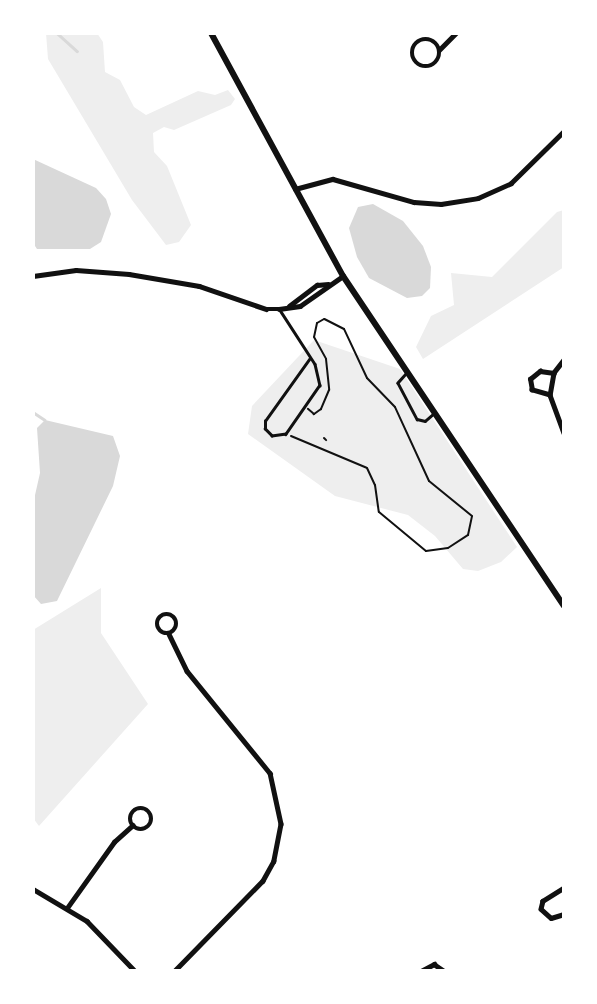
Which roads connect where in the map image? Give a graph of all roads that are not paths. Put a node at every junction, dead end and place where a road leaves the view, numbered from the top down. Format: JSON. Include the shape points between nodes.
{"nodes":[{"id":1,"x":211,"y":33,"type":"edge"},
{"id":2,"x":456,"y":33,"type":"edge"},
{"id":3,"x":439,"y":50,"type":"junction"},
{"id":4,"x":564,"y":131,"type":"edge"},
{"id":5,"x":294,"y":189,"type":"junction"},
{"id":6,"x":33,"y":276,"type":"edge"},
{"id":7,"x":343,"y":276,"type":"junction"},
{"id":8,"x":328,"y":284,"type":"junction"},
{"id":9,"x":288,"y":306,"type":"junction"},
{"id":10,"x":279,"y":309,"type":"junction"},
{"id":11,"x":310,"y":358,"type":"junction"},
{"id":12,"x":564,"y":360,"type":"edge"},
{"id":13,"x":407,"y":373,"type":"junction"},
{"id":14,"x":554,"y":373,"type":"junction"},
{"id":15,"x":550,"y":395,"type":"junction"},
{"id":16,"x":433,"y":414,"type":"junction"},
{"id":17,"x":564,"y":433,"type":"edge"},
{"id":18,"x":564,"y":606,"type":"edge"},
{"id":19,"x":169,"y":634,"type":"junction"},
{"id":20,"x":133,"y":825,"type":"junction"},
{"id":21,"x":564,"y":888,"type":"edge"},
{"id":22,"x":33,"y":889,"type":"edge"},
{"id":23,"x":66,"y":908,"type":"junction"},
{"id":24,"x":564,"y":914,"type":"edge"},
{"id":25,"x":135,"y":971,"type":"edge"},
{"id":26,"x":175,"y":971,"type":"edge"},
{"id":27,"x":421,"y":971,"type":"edge"},
{"id":28,"x":444,"y":971,"type":"edge"}],
"edges":[{"from":1,"to":5,"type":"street"},
{"from":2,"to":3,"type":"street"},
{"from":3,"to":3,"type":"street","via":[[432,40],[423,39],[412,55],[417,63],[431,65]]},
{"from":4,"to":5,"type":"street","via":[[512,183],[478,198],[441,204],[414,202],[333,179]]},
{"from":5,"to":7,"type":"street"},
{"from":6,"to":10,"type":"street","via":[[76,270],[129,274],[199,286]]},
{"from":7,"to":8,"type":"street"},
{"from":7,"to":13,"type":"street"},
{"from":8,"to":9,"type":"street","via":[[317,285]]},
{"from":8,"to":9,"type":"street","via":[[300,306]]},
{"from":9,"to":10,"type":"street"},
{"from":10,"to":11,"type":"lane"},
{"from":11,"to":11,"type":"lane","via":[[265,421],[268,433],[283,437],[320,385]]},
{"from":12,"to":14,"type":"street"},
{"from":13,"to":16,"type":"street"},
{"from":13,"to":16,"type":"lane","via":[[398,383],[417,418],[425,421]]},
{"from":14,"to":15,"type":"street"},
{"from":14,"to":15,"type":"street","via":[[540,371],[530,379],[532,390]]},
{"from":15,"to":17,"type":"street"},
{"from":16,"to":18,"type":"street"},
{"from":19,"to":19,"type":"street","via":[[176,621],[163,614],[158,627]]},
{"from":19,"to":26,"type":"street","via":[[187,671],[270,773],[281,824],[274,860],[263,881]]},
{"from":20,"to":20,"type":"street","via":[[148,828],[150,813],[135,810]]},
{"from":20,"to":23,"type":"street","via":[[114,842]]},
{"from":21,"to":24,"type":"street","via":[[544,901],[541,909],[551,918]]},
{"from":22,"to":23,"type":"street"},
{"from":23,"to":25,"type":"street","via":[[87,921]]},
{"from":27,"to":28,"type":"street","via":[[434,964]]}]}
